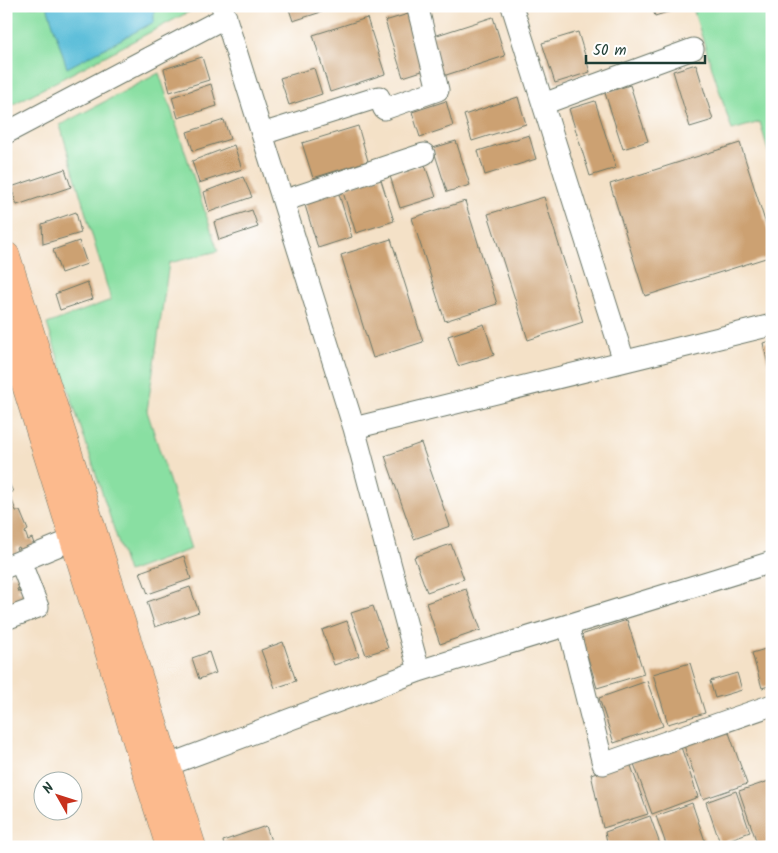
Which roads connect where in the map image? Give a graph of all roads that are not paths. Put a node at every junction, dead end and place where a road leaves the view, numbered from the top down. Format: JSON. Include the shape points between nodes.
{"nodes":[{"id":1,"x":512,"y":6,"type":"edge"},
{"id":2,"x":418,"y":9,"type":"dead end"},
{"id":3,"x":224,"y":11,"type":"edge"},
{"id":4,"x":693,"y":49,"type":"dead end"},
{"id":5,"x":543,"y":104,"type":"junction"},
{"id":6,"x":6,"y":133,"type":"edge"},
{"id":7,"x":262,"y":134,"type":"junction"},
{"id":8,"x":424,"y":154,"type":"dead end"},
{"id":9,"x":283,"y":201,"type":"junction"},
{"id":10,"x":6,"y":256,"type":"edge"},
{"id":11,"x":6,"y":321,"type":"edge"},
{"id":12,"x":772,"y":325,"type":"edge"},
{"id":13,"x":624,"y":361,"type":"junction"},
{"id":14,"x":354,"y":428,"type":"junction"},
{"id":15,"x":74,"y":540,"type":"junction"},
{"id":16,"x":772,"y":562,"type":"edge"},
{"id":17,"x":13,"y":564,"type":"edge"},
{"id":18,"x":6,"y":619,"type":"edge"},
{"id":19,"x":568,"y":625,"type":"junction"},
{"id":20,"x":419,"y":671,"type":"junction"},
{"id":21,"x":772,"y":705,"type":"edge"},
{"id":22,"x":157,"y":770,"type":"junction"},
{"id":23,"x":170,"y":847,"type":"edge"},
{"id":24,"x":192,"y":847,"type":"edge"}],
"edges":[{"from":1,"to":5,"type":"street"},
{"from":2,"to":7,"type":"street","via":[[438,90],[384,109],[379,97]]},
{"from":3,"to":6,"type":"street"},
{"from":3,"to":7,"type":"street"},
{"from":4,"to":5,"type":"street"},
{"from":5,"to":13,"type":"street"},
{"from":7,"to":9,"type":"street"},
{"from":8,"to":9,"type":"street"},
{"from":9,"to":14,"type":"street"},
{"from":10,"to":22,"type":"main road"},
{"from":11,"to":15,"type":"main road"},
{"from":12,"to":13,"type":"street"},
{"from":13,"to":14,"type":"street"},
{"from":14,"to":20,"type":"street"},
{"from":15,"to":17,"type":"street"},
{"from":15,"to":22,"type":"main road"},
{"from":16,"to":19,"type":"street"},
{"from":17,"to":18,"type":"street","via":[[38,607]]},
{"from":19,"to":20,"type":"street"},
{"from":19,"to":21,"type":"street","via":[[603,764]]},
{"from":20,"to":22,"type":"street"},
{"from":22,"to":23,"type":"main road"},
{"from":22,"to":24,"type":"main road"}]}
